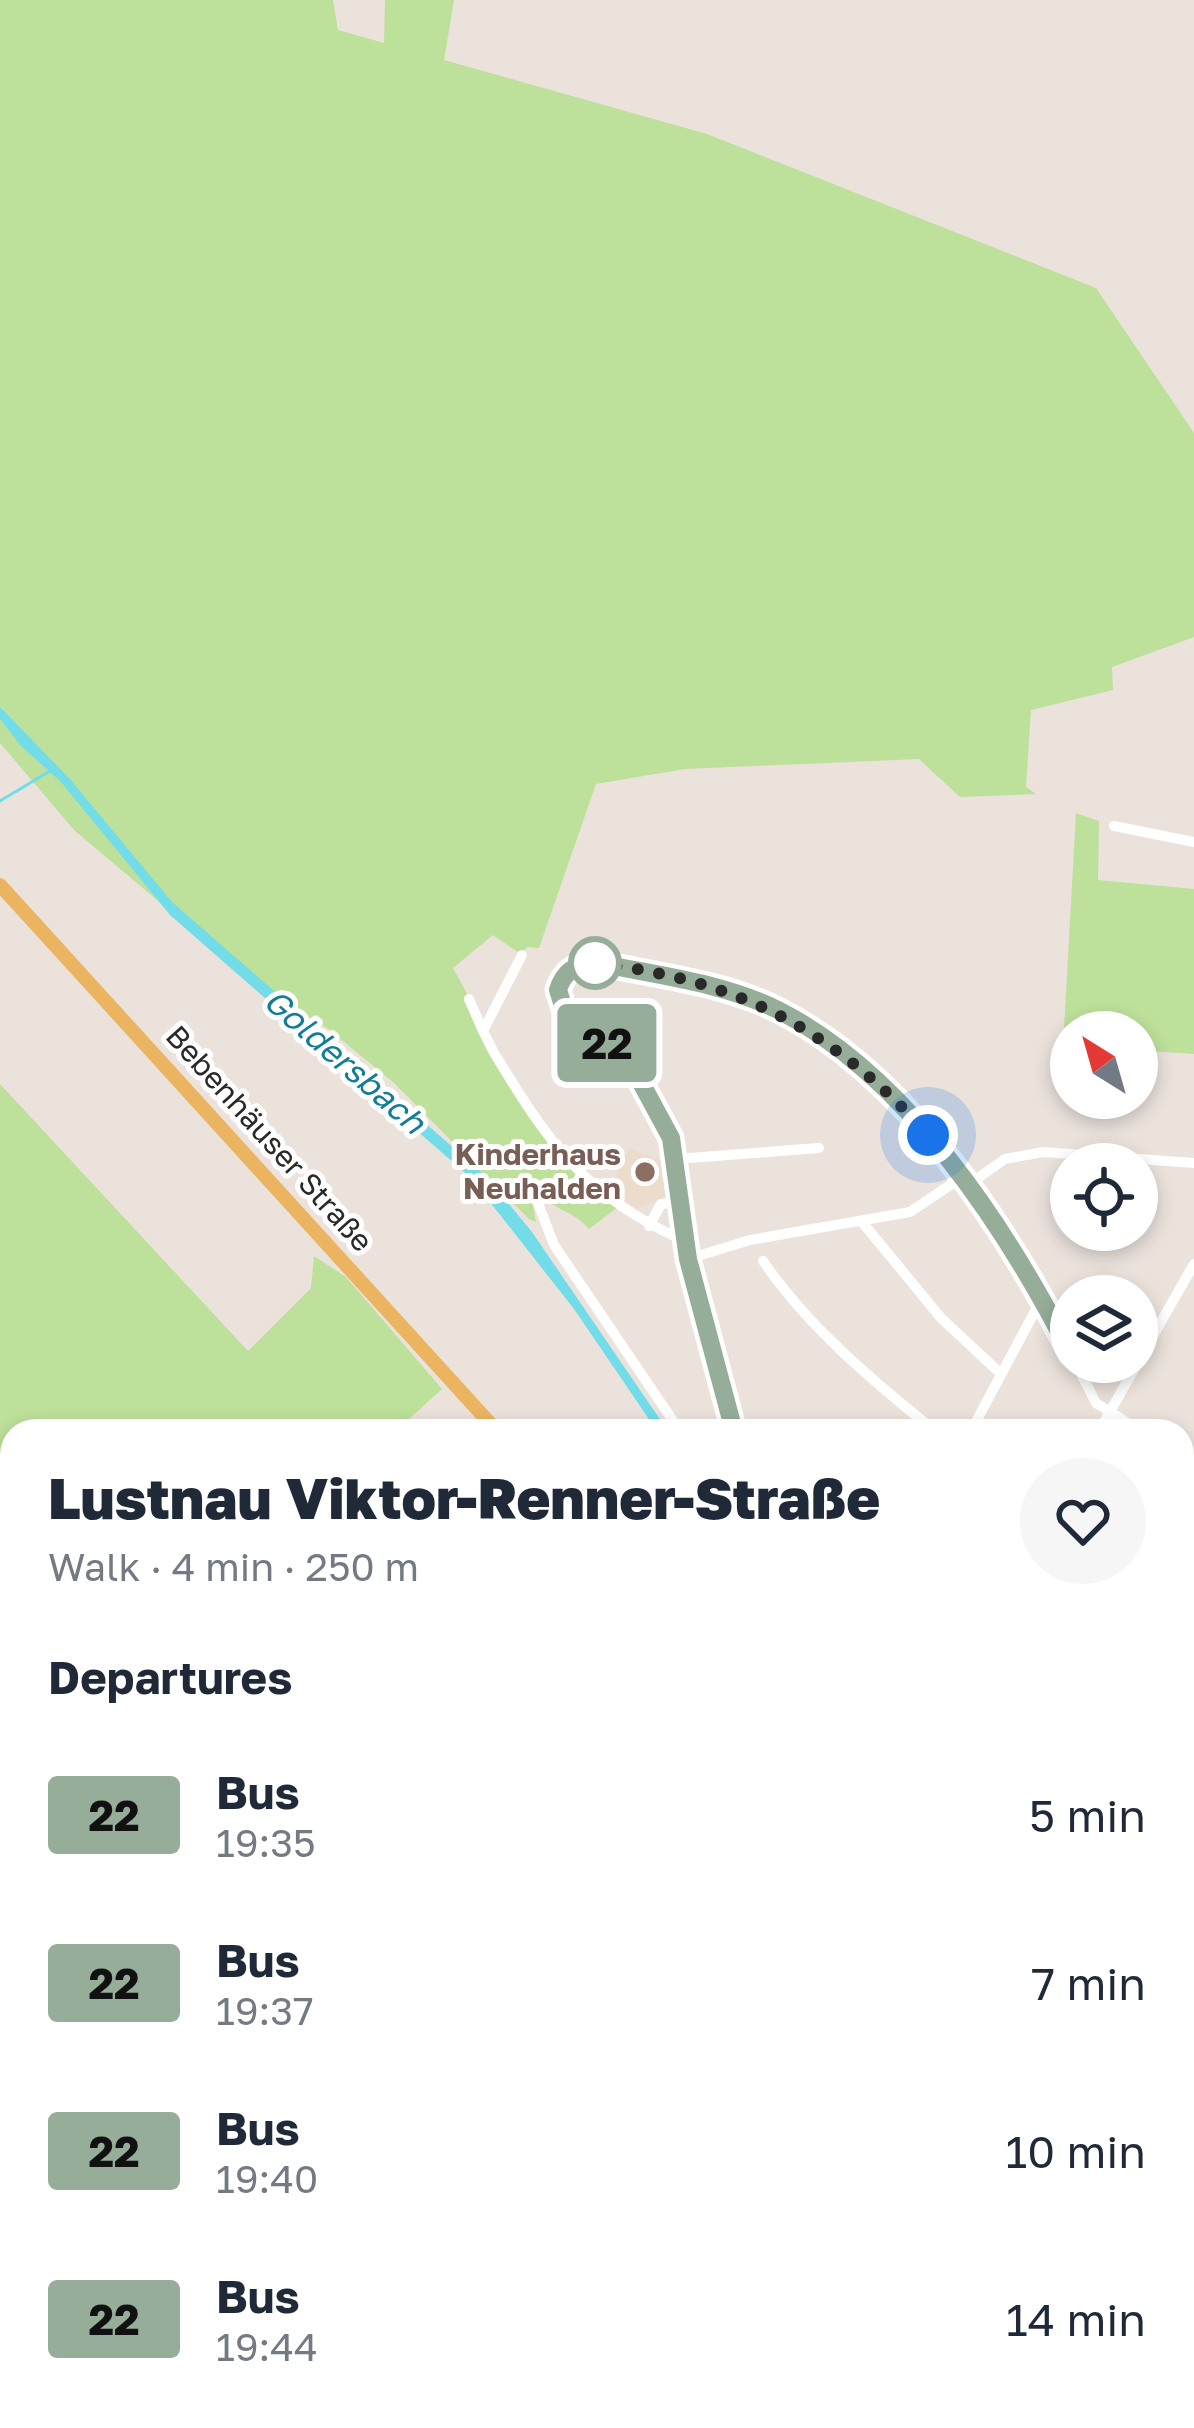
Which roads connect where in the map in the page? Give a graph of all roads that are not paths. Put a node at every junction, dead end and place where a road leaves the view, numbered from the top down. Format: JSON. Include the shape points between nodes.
{"nodes":[{"id":1,"x":1114,"y":826,"type":"dead end"},
{"id":2,"x":1194,"y":842,"type":"edge"},
{"id":3,"x":0,"y":885,"type":"edge"},
{"id":4,"x":522,"y":955,"type":"dead end"},
{"id":5,"x":469,"y":999,"type":"dead end"},
{"id":6,"x":483,"y":1031,"type":"junction"},
{"id":7,"x":819,"y":1148,"type":"dead end"},
{"id":8,"x":676,"y":1159,"type":"junction"},
{"id":9,"x":1194,"y":1162,"type":"edge"},
{"id":10,"x":965,"y":1180,"type":"junction"},
{"id":11,"x":536,"y":1198,"type":"dead end"},
{"id":12,"x":682,"y":1202,"type":"junction"},
{"id":13,"x":864,"y":1221,"type":"junction"},
{"id":14,"x":649,"y":1226,"type":"junction"},
{"id":15,"x":685,"y":1241,"type":"junction"},
{"id":16,"x":688,"y":1259,"type":"junction"},
{"id":17,"x":763,"y":1261,"type":"dead end"},
{"id":18,"x":1194,"y":1264,"type":"edge"},
{"id":19,"x":1042,"y":1298,"type":"junction"},
{"id":20,"x":1050,"y":1313,"type":"edge"},
{"id":21,"x":1000,"y":1373,"type":"junction"},
{"id":22,"x":1086,"y":1383,"type":"edge"},
{"id":23,"x":1109,"y":1413,"type":"junction"},
{"id":24,"x":486,"y":1419,"type":"edge"},
{"id":25,"x":672,"y":1419,"type":"edge"},
{"id":26,"x":731,"y":1419,"type":"edge"},
{"id":27,"x":921,"y":1419,"type":"edge"},
{"id":28,"x":976,"y":1419,"type":"edge"},
{"id":29,"x":1106,"y":1419,"type":"edge"},
{"id":30,"x":1119,"y":1419,"type":"edge"}],
"edges":[{"from":1,"to":2,"type":"street"},
{"from":3,"to":24,"type":"main road","name":"Bebenhäuser Straße"},
{"from":4,"to":6,"type":"street"},
{"from":5,"to":6,"type":"street"},
{"from":6,"to":14,"type":"street","via":[[554,1148]]},
{"from":7,"to":8,"type":"street"},
{"from":8,"to":10,"type":"street","via":[[638,1077],[564,1009],[558,990],[567,972],[593,962],[736,993],[779,1011],[848,1060]]},
{"from":8,"to":12,"type":"street"},
{"from":9,"to":10,"type":"street","via":[[1043,1152],[1005,1159]]},
{"from":10,"to":13,"type":"street","via":[[910,1212]]},
{"from":10,"to":19,"type":"street"},
{"from":11,"to":25,"type":"street","via":[[554,1246]]},
{"from":12,"to":14,"type":"street","via":[[661,1204]]},
{"from":12,"to":15,"type":"street"},
{"from":13,"to":16,"type":"street"},
{"from":13,"to":21,"type":"street","via":[[941,1318]]},
{"from":14,"to":15,"type":"street"},
{"from":15,"to":16,"type":"street"},
{"from":16,"to":26,"type":"street"},
{"from":17,"to":27,"type":"street","via":[[836,1345]]},
{"from":18,"to":23,"type":"street"},
{"from":19,"to":20,"type":"street"},
{"from":19,"to":21,"type":"street"},
{"from":21,"to":28,"type":"street"},
{"from":22,"to":23,"type":"street"},
{"from":23,"to":29,"type":"street"},
{"from":23,"to":30,"type":"street"}]}
